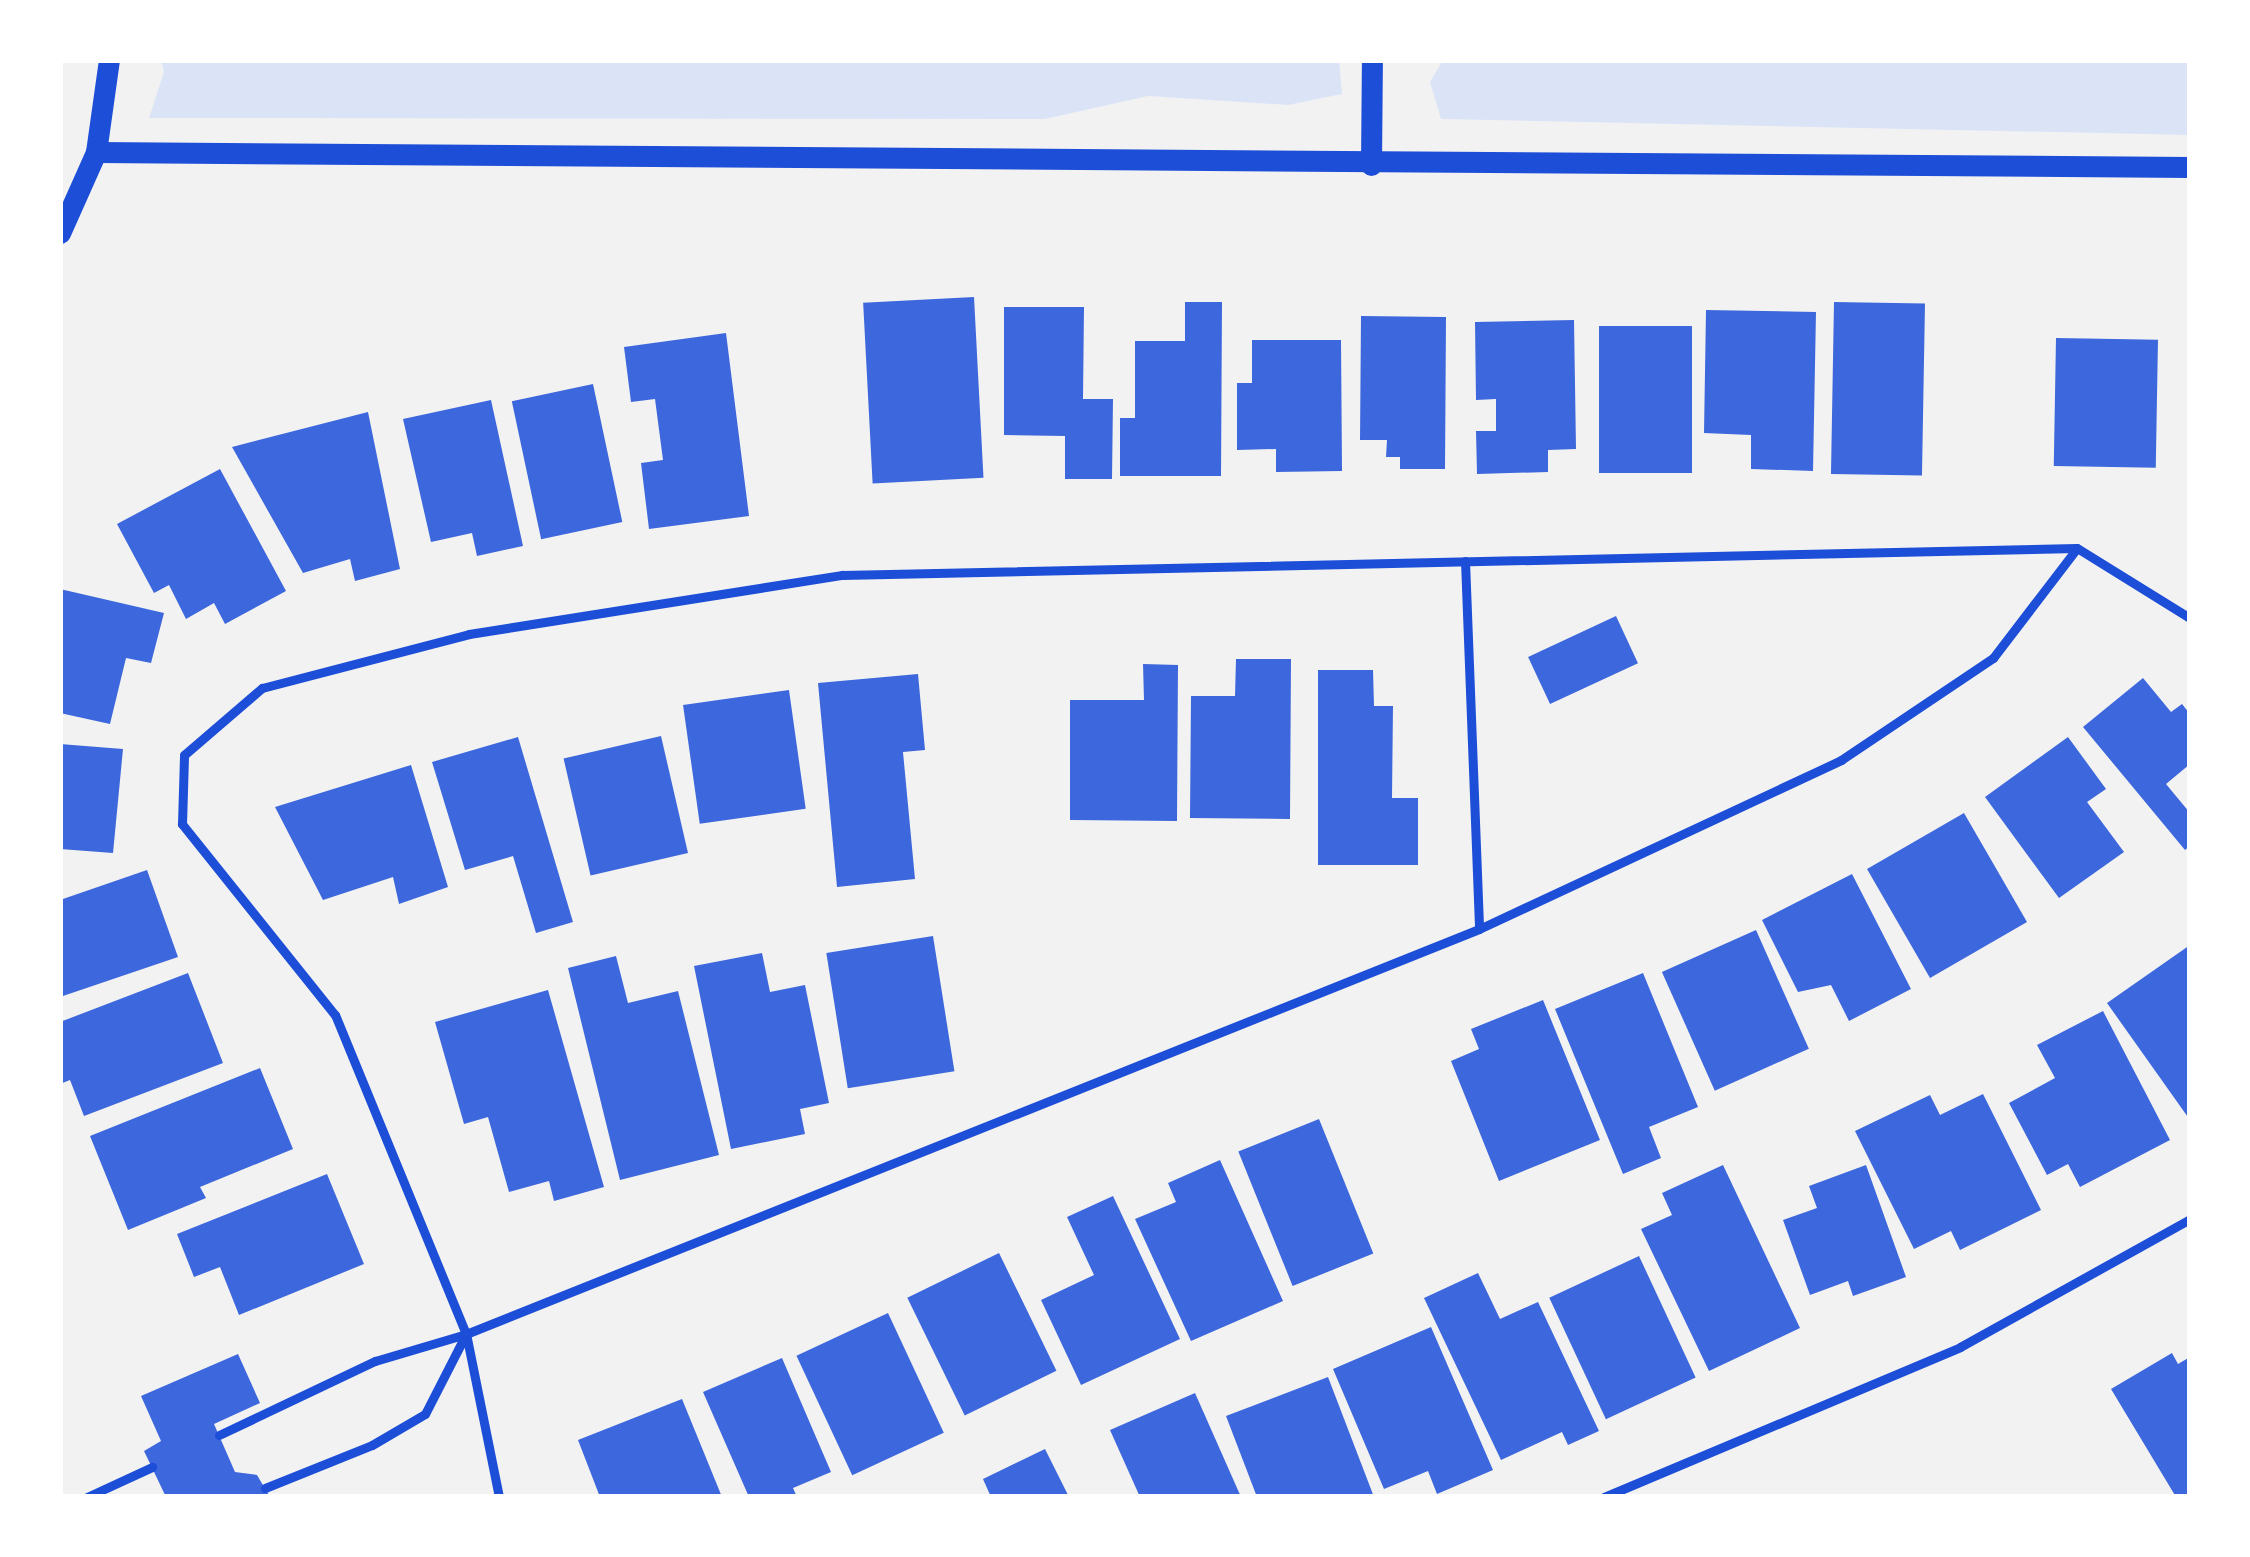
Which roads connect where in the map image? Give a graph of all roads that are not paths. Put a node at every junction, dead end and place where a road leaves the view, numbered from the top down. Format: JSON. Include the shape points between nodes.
{"nodes":[{"id":1,"x":109,"y":60,"type":"edge"},
{"id":2,"x":1372,"y":60,"type":"edge"},
{"id":3,"x":96,"y":152,"type":"junction"},
{"id":4,"x":1371,"y":164,"type":"junction"},
{"id":5,"x":2190,"y":167,"type":"edge"},
{"id":6,"x":60,"y":233,"type":"edge"},
{"id":7,"x":2078,"y":548,"type":"junction"},
{"id":8,"x":1465,"y":561,"type":"junction"},
{"id":9,"x":2190,"y":618,"type":"edge"},
{"id":10,"x":1479,"y":929,"type":"junction"},
{"id":11,"x":2190,"y":1219,"type":"edge"},
{"id":12,"x":466,"y":1334,"type":"junction"},
{"id":13,"x":219,"y":1435,"type":"dead end"},
{"id":14,"x":152,"y":1467,"type":"dead end"},
{"id":15,"x":265,"y":1488,"type":"dead end"},
{"id":16,"x":87,"y":1497,"type":"edge"},
{"id":17,"x":500,"y":1497,"type":"edge"},
{"id":18,"x":1604,"y":1497,"type":"edge"}],
"edges":[{"from":1,"to":3,"type":"street"},
{"from":2,"to":4,"type":"street"},
{"from":3,"to":4,"type":"street"},
{"from":3,"to":6,"type":"street"},
{"from":4,"to":5,"type":"street"},
{"from":7,"to":8,"type":"lane"},
{"from":7,"to":9,"type":"lane"},
{"from":7,"to":10,"type":"lane","via":[[1994,658],[1840,760]]},
{"from":8,"to":10,"type":"lane"},
{"from":8,"to":12,"type":"lane","via":[[842,575],[469,634],[262,688],[184,755],[182,824],[334,1015]]},
{"from":10,"to":12,"type":"lane"},
{"from":11,"to":18,"type":"lane","via":[[1960,1347]]},
{"from":12,"to":13,"type":"lane","via":[[375,1360]]},
{"from":12,"to":15,"type":"lane","via":[[425,1414]]},
{"from":12,"to":17,"type":"lane"},
{"from":14,"to":16,"type":"lane"}]}
